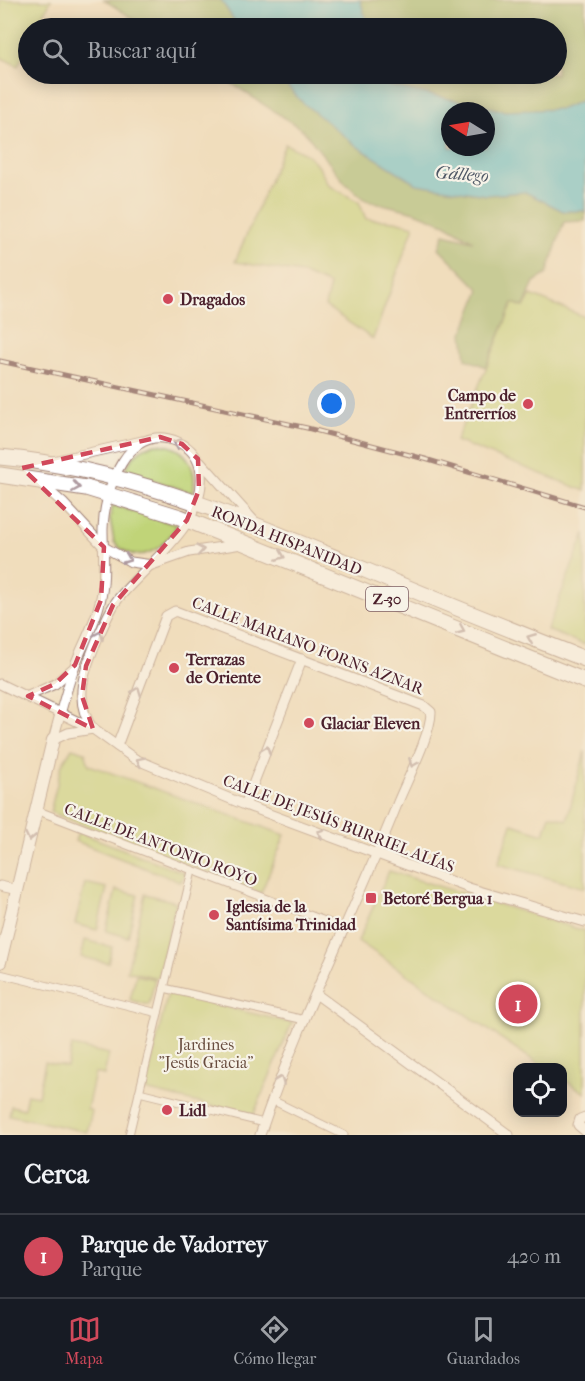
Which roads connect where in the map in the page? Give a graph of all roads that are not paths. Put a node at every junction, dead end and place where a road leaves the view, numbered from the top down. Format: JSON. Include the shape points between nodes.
{"nodes":[{"id":1,"x":144,"y":440,"type":"junction"},
{"id":2,"x":0,"y":457,"type":"edge"},
{"id":3,"x":198,"y":459,"type":"junction"},
{"id":4,"x":50,"y":462,"type":"junction"},
{"id":5,"x":0,"y":475,"type":"edge"},
{"id":6,"x":116,"y":477,"type":"junction"},
{"id":7,"x":35,"y":480,"type":"junction"},
{"id":8,"x":110,"y":495,"type":"junction"},
{"id":9,"x":196,"y":501,"type":"junction"},
{"id":10,"x":187,"y":520,"type":"junction"},
{"id":11,"x":259,"y":526,"type":"junction"},
{"id":12,"x":251,"y":544,"type":"junction"},
{"id":13,"x":104,"y":547,"type":"junction"},
{"id":14,"x":152,"y":565,"type":"junction"},
{"id":15,"x":302,"y":659,"type":"junction"},
{"id":16,"x":585,"y":659,"type":"edge"},
{"id":17,"x":75,"y":665,"type":"junction"},
{"id":18,"x":585,"y":681,"type":"edge"},
{"id":19,"x":0,"y":684,"type":"edge"},
{"id":20,"x":28,"y":696,"type":"junction"},
{"id":21,"x":60,"y":712,"type":"junction"},
{"id":22,"x":93,"y":729,"type":"junction"},
{"id":23,"x":53,"y":740,"type":"junction"},
{"id":24,"x":117,"y":746,"type":"junction"},
{"id":25,"x":245,"y":805,"type":"junction"},
{"id":26,"x":36,"y":810,"type":"junction"},
{"id":27,"x":376,"y":854,"type":"junction"},
{"id":28,"x":192,"y":871,"type":"junction"},
{"id":29,"x":0,"y":886,"type":"edge"},
{"id":30,"x":18,"y":890,"type":"junction"},
{"id":31,"x":585,"y":922,"type":"edge"},
{"id":32,"x":343,"y":928,"type":"junction"},
{"id":33,"x":0,"y":962,"type":"edge"},
{"id":34,"x":0,"y":974,"type":"edge"},
{"id":35,"x":164,"y":988,"type":"junction"},
{"id":36,"x":315,"y":994,"type":"junction"},
{"id":37,"x":158,"y":1013,"type":"junction"},
{"id":38,"x":304,"y":1020,"type":"junction"},
{"id":39,"x":139,"y":1092,"type":"junction"},
{"id":40,"x":272,"y":1100,"type":"junction"},
{"id":41,"x":585,"y":1118,"type":"edge"},
{"id":42,"x":264,"y":1123,"type":"junction"},
{"id":43,"x":496,"y":1126,"type":"junction"},
{"id":44,"x":581,"y":1132,"type":"edge"},
{"id":45,"x":129,"y":1135,"type":"edge"},
{"id":46,"x":261,"y":1135,"type":"edge"},
{"id":47,"x":344,"y":1135,"type":"edge"},
{"id":48,"x":490,"y":1135,"type":"edge"},
{"id":49,"x":509,"y":1135,"type":"edge"}],
"edges":[{"from":3,"to":1,"type":"street","one_way":true,"via":[[175,441],[160,437]]},
{"from":1,"to":4,"type":"street"},
{"from":1,"to":6,"type":"street","via":[[125,457]]},
{"from":2,"to":4,"type":"highway","name":"RONDA HISPANIDAD","number":"Z-30"},
{"from":3,"to":9,"type":"street","via":[[201,478]]},
{"from":3,"to":11,"type":"street"},
{"from":4,"to":6,"type":"highway","name":"RONDA HISPANIDAD","number":"Z-30"},
{"from":5,"to":7,"type":"highway","name":"RONDA HISPANIDAD","number":"Z-30"},
{"from":6,"to":8,"type":"street"},
{"from":6,"to":9,"type":"highway","name":"RONDA HISPANIDAD","number":"Z-30"},
{"from":7,"to":8,"type":"highway","name":"RONDA HISPANIDAD","number":"Z-30","one_way":true},
{"from":7,"to":13,"type":"street"},
{"from":8,"to":10,"type":"highway","name":"RONDA HISPANIDAD","number":"Z-30"},
{"from":8,"to":13,"type":"street","via":[[103,529]]},
{"from":9,"to":10,"type":"street"},
{"from":9,"to":11,"type":"highway","name":"RONDA HISPANIDAD","number":"Z-30"},
{"from":10,"to":12,"type":"highway","name":"RONDA HISPANIDAD","number":"Z-30"},
{"from":10,"to":14,"type":"street"},
{"from":16,"to":11,"type":"highway","name":"RONDA HISPANIDAD","number":"Z-30","one_way":true},
{"from":14,"to":12,"type":"street","one_way":true,"via":[[189,552]]},
{"from":12,"to":18,"type":"highway","name":"RONDA HISPANIDAD","number":"Z-30","one_way":true},
{"from":13,"to":14,"type":"street","one_way":true,"via":[[131,562]]},
{"from":13,"to":17,"type":"street","via":[[101,600]]},
{"from":22,"to":14,"type":"street","one_way":true,"via":[[86,720],[81,684],[86,666],[124,591]]},
{"from":24,"to":15,"type":"street","name":"CALLE MARIANO FORNS AZNAR","one_way":true,"via":[[166,616],[175,611]]},
{"from":25,"to":15,"type":"street","one_way":true},
{"from":15,"to":27,"type":"street","name":"CALLE MARIANO FORNS AZNAR","one_way":true,"via":[[429,708],[431,718]]},
{"from":17,"to":20,"type":"street","via":[[55,684]]},
{"from":17,"to":21,"type":"street"},
{"from":19,"to":20,"type":"street","name":"CALLE DE JESÚS BURRIEL ALÍAS"},
{"from":20,"to":21,"type":"street","name":"CALLE DE JESÚS BURRIEL ALÍAS"},
{"from":21,"to":22,"type":"street","name":"CALLE DE JESÚS BURRIEL ALÍAS"},
{"from":21,"to":23,"type":"street"},
{"from":22,"to":23,"type":"street"},
{"from":22,"to":24,"type":"street","name":"CALLE DE JESÚS BURRIEL ALÍAS"},
{"from":23,"to":26,"type":"street"},
{"from":25,"to":24,"type":"street","name":"CALLE DE JESÚS BURRIEL ALÍAS","one_way":true,"via":[[135,759]]},
{"from":27,"to":25,"type":"street","name":"CALLE DE JESÚS BURRIEL ALÍAS","one_way":true},
{"from":26,"to":28,"type":"street","name":"CALLE DE ANTONIO ROYO"},
{"from":26,"to":30,"type":"street","one_way":true},
{"from":27,"to":31,"type":"street","name":"CALLE DE JESÚS BURRIEL ALÍAS","via":[[470,888]]},
{"from":27,"to":32,"type":"street"},
{"from":28,"to":32,"type":"street","name":"CALLE DE ANTONIO ROYO"},
{"from":28,"to":35,"type":"street"},
{"from":29,"to":30,"type":"street"},
{"from":30,"to":33,"type":"street"},
{"from":32,"to":36,"type":"street"},
{"from":34,"to":37,"type":"street"},
{"from":35,"to":37,"type":"street"},
{"from":35,"to":38,"type":"street"},
{"from":36,"to":38,"type":"street"},
{"from":36,"to":43,"type":"street"},
{"from":37,"to":39,"type":"street"},
{"from":40,"to":38,"type":"street","one_way":true},
{"from":39,"to":42,"type":"street"},
{"from":39,"to":45,"type":"street"},
{"from":40,"to":42,"type":"street"},
{"from":40,"to":47,"type":"street"},
{"from":41,"to":44,"type":"street","via":[[579,1121]]},
{"from":42,"to":46,"type":"street"},
{"from":43,"to":48,"type":"street"},
{"from":43,"to":49,"type":"street"}]}
